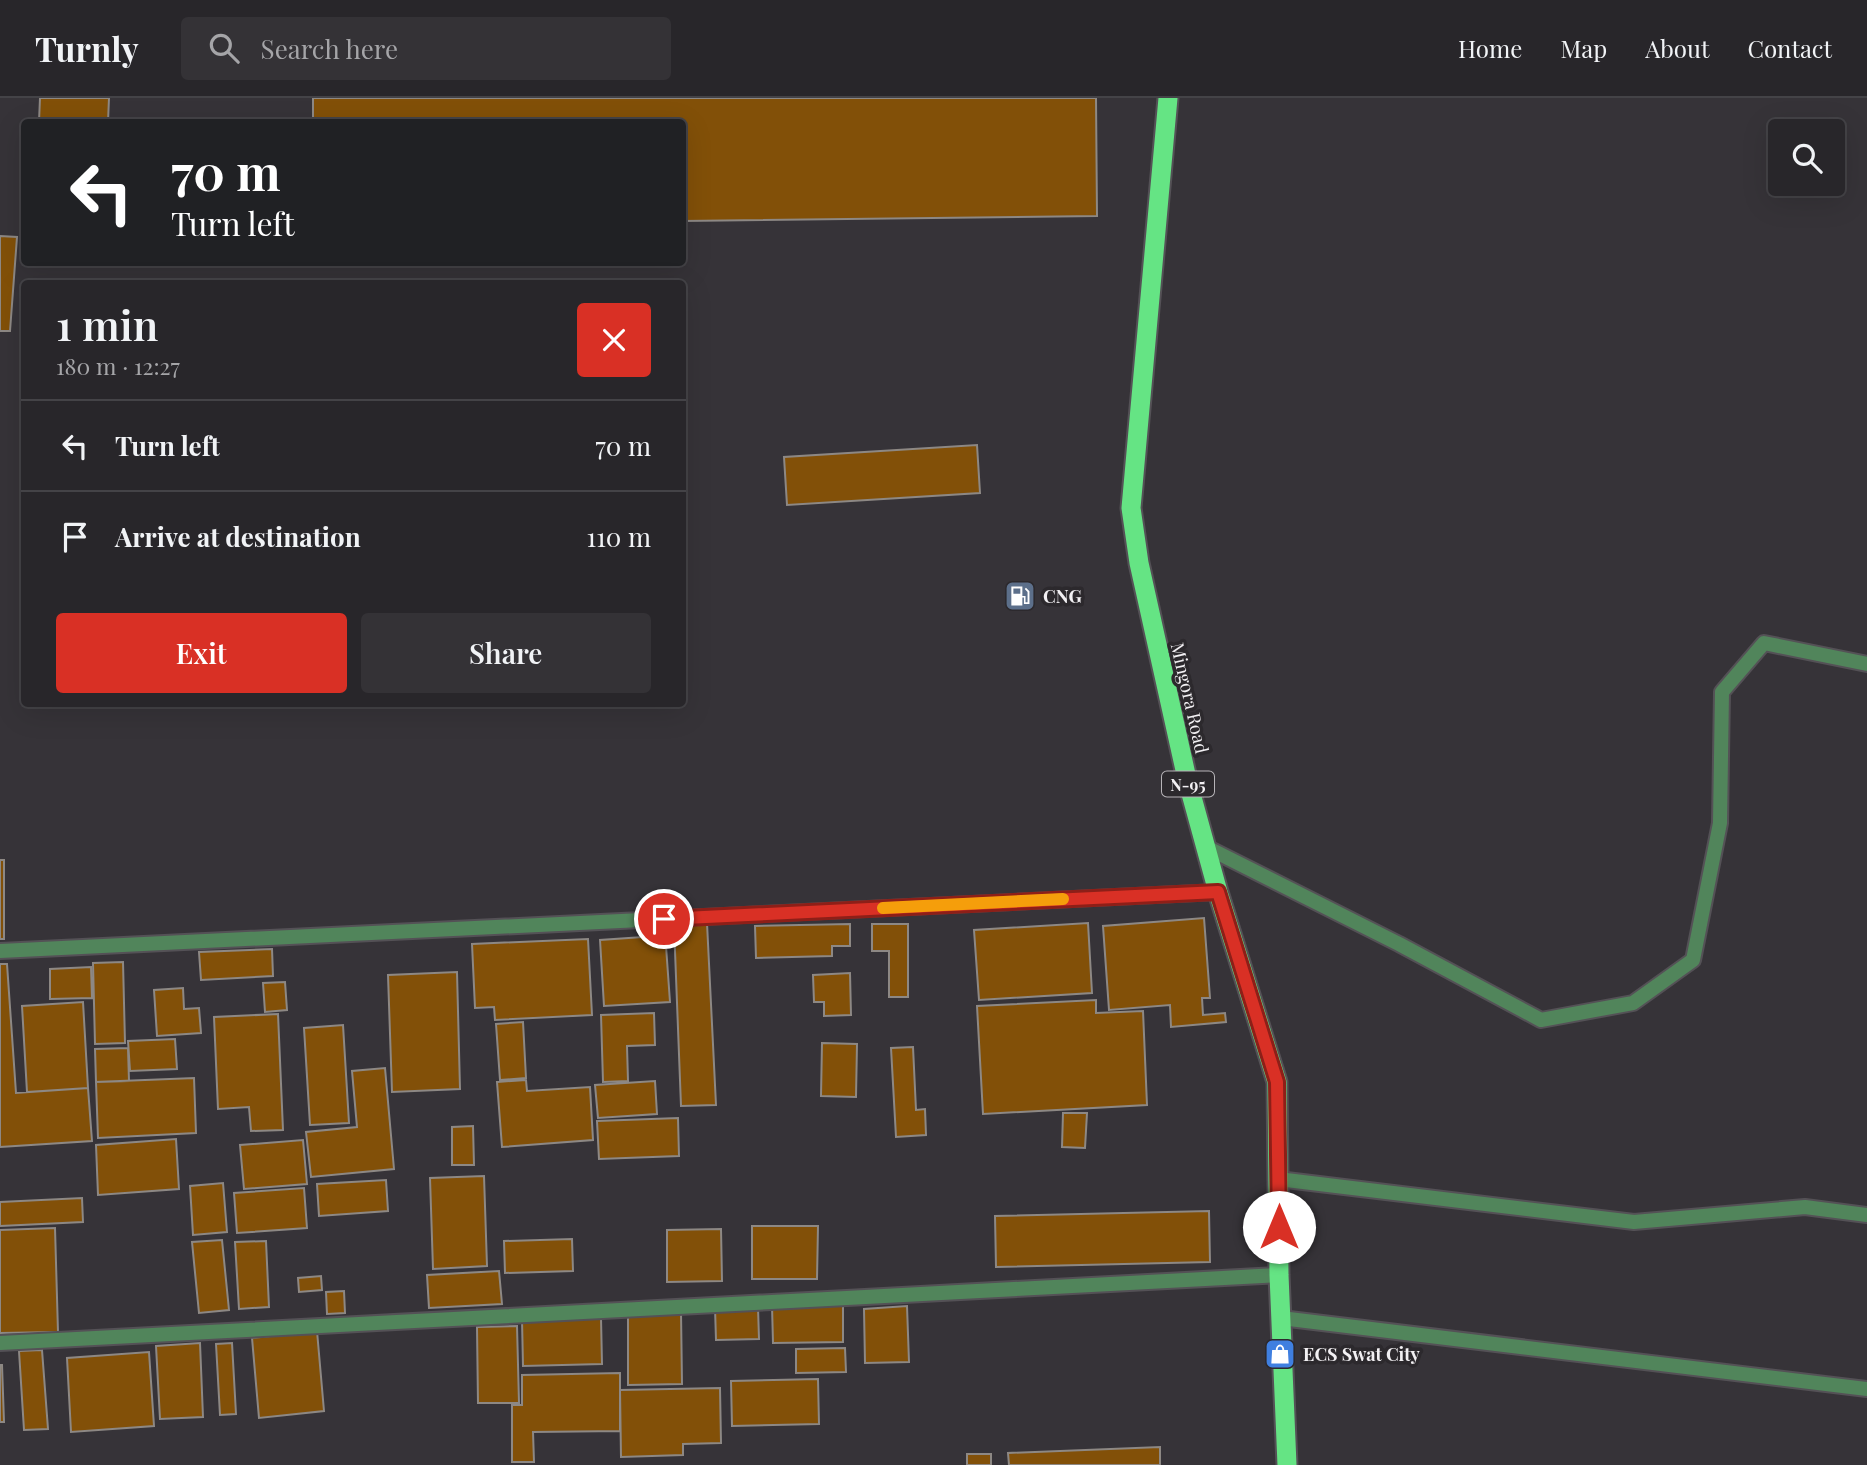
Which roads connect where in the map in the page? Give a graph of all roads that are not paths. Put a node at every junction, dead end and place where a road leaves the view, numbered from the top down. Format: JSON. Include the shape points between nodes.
{"nodes":[{"id":1,"x":1168,"y":98,"type":"edge"},
{"id":2,"x":1867,"y":664,"type":"edge"},
{"id":3,"x":1206,"y":847,"type":"junction"},
{"id":4,"x":1218,"y":892,"type":"junction"},
{"id":5,"x":0,"y":951,"type":"edge"},
{"id":6,"x":1278,"y":1180,"type":"junction"},
{"id":7,"x":1867,"y":1215,"type":"edge"},
{"id":8,"x":1279,"y":1275,"type":"junction"},
{"id":9,"x":1281,"y":1318,"type":"junction"},
{"id":10,"x":0,"y":1343,"type":"edge"},
{"id":11,"x":1867,"y":1389,"type":"edge"},
{"id":12,"x":1287,"y":1465,"type":"edge"}],
"edges":[{"from":1,"to":3,"type":"highway","name":"Mingora Road","number":"N-95","via":[[1131,508],[1142,577]]},
{"from":2,"to":3,"type":"street","via":[[1764,643],[1721,692],[1720,823],[1693,960],[1633,1003],[1541,1020]]},
{"from":3,"to":4,"type":"highway","name":"Mingora Road","number":"N-95"},
{"from":4,"to":5,"type":"street"},
{"from":4,"to":6,"type":"highway","name":"Mingora Road","number":"N-95","via":[[1277,1082]]},
{"from":6,"to":7,"type":"street","via":[[1634,1222],[1805,1207]]},
{"from":6,"to":8,"type":"highway","name":"Mingora Road","number":"N-95"},
{"from":8,"to":9,"type":"highway","name":"Mingora Road","number":"N-95"},
{"from":8,"to":10,"type":"street"},
{"from":9,"to":11,"type":"street"},
{"from":9,"to":12,"type":"highway","name":"Mingora Road","number":"N-95"}]}
